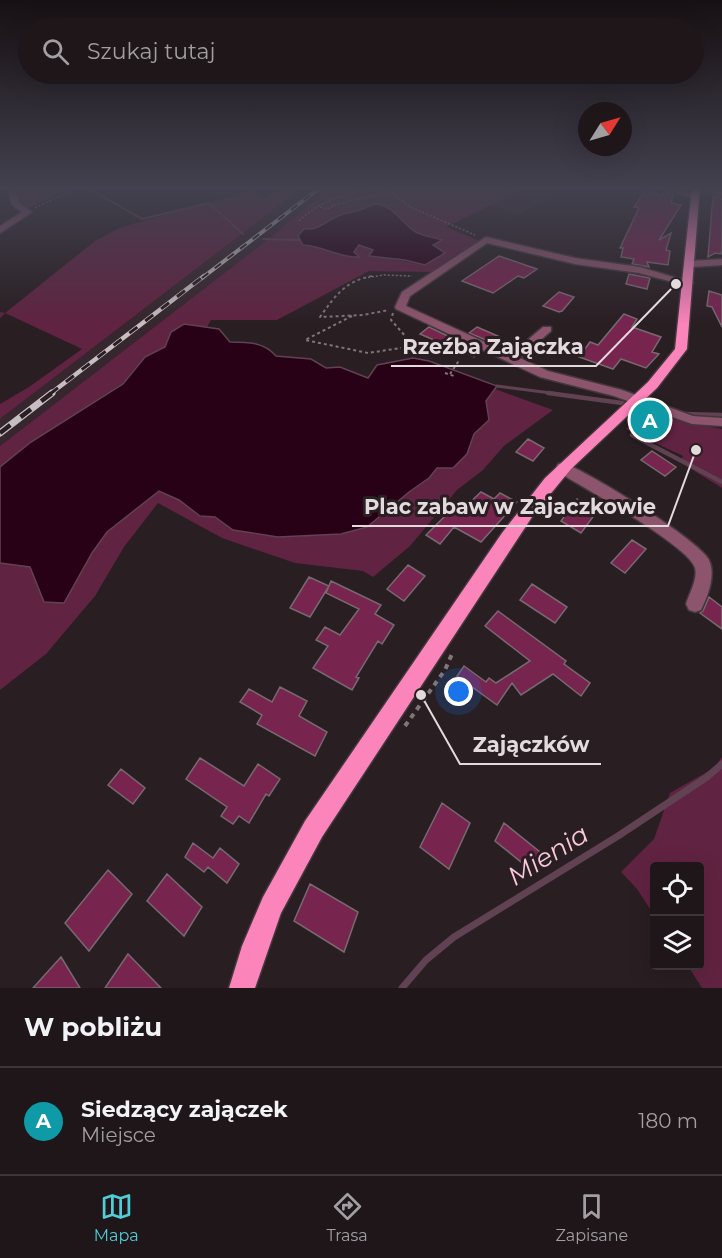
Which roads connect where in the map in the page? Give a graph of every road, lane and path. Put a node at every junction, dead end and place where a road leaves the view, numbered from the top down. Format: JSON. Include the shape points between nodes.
{"nodes":[{"id":1,"x":470,"y":233,"type":"edge"},
{"id":2,"x":693,"y":233,"type":"edge"},
{"id":3,"x":486,"y":240,"type":"junction"},
{"id":4,"x":722,"y":262,"type":"edge"},
{"id":5,"x":691,"y":264,"type":"junction"},
{"id":6,"x":432,"y":277,"type":"junction"},
{"id":7,"x":688,"y":283,"type":"junction"},
{"id":8,"x":353,"y":315,"type":"junction"},
{"id":9,"x":547,"y":328,"type":"dead end"},
{"id":10,"x":472,"y":341,"type":"junction"},
{"id":11,"x":414,"y":346,"type":"junction"},
{"id":12,"x":512,"y":359,"type":"junction"},
{"id":13,"x":460,"y":360,"type":"dead end"},
{"id":14,"x":445,"y":373,"type":"dead end"},
{"id":15,"x":450,"y":374,"type":"junction"},
{"id":16,"x":454,"y":376,"type":"dead end"},
{"id":17,"x":636,"y":399,"type":"junction"},
{"id":18,"x":722,"y":422,"type":"edge"},
{"id":19,"x":563,"y":468,"type":"junction"},
{"id":20,"x":695,"y":604,"type":"dead end"},
{"id":21,"x":455,"y":649,"type":"dead end"},
{"id":22,"x":404,"y":727,"type":"dead end"},
{"id":23,"x":242,"y":988,"type":"edge"}],
"edges":[{"from":1,"to":3,"type":"path"},
{"from":2,"to":5,"type":"main road"},
{"from":3,"to":6,"type":"street"},
{"from":3,"to":7,"type":"street"},
{"from":4,"to":5,"type":"street"},
{"from":5,"to":7,"type":"main road"},
{"from":6,"to":8,"type":"path","via":[[375,275],[340,290],[320,317]]},
{"from":6,"to":10,"type":"street","via":[[406,294],[400,308]]},
{"from":7,"to":17,"type":"main road","via":[[681,349]]},
{"from":8,"to":11,"type":"path","via":[[394,309],[392,320]]},
{"from":8,"to":11,"type":"path","via":[[305,339],[368,354]]},
{"from":9,"to":12,"type":"street"},
{"from":10,"to":11,"type":"path"},
{"from":10,"to":12,"type":"street"},
{"from":12,"to":17,"type":"street","via":[[544,374]]},
{"from":13,"to":15,"type":"path"},
{"from":14,"to":15,"type":"path"},
{"from":15,"to":16,"type":"path"},
{"from":17,"to":18,"type":"street","via":[[692,420]]},
{"from":17,"to":19,"type":"main road"},
{"from":19,"to":20,"type":"street","via":[[656,526],[701,562],[704,574]]},
{"from":19,"to":23,"type":"main road","via":[[488,567],[321,815],[290,866],[263,926]]},
{"from":21,"to":22,"type":"path","via":[[445,670]]}]}
